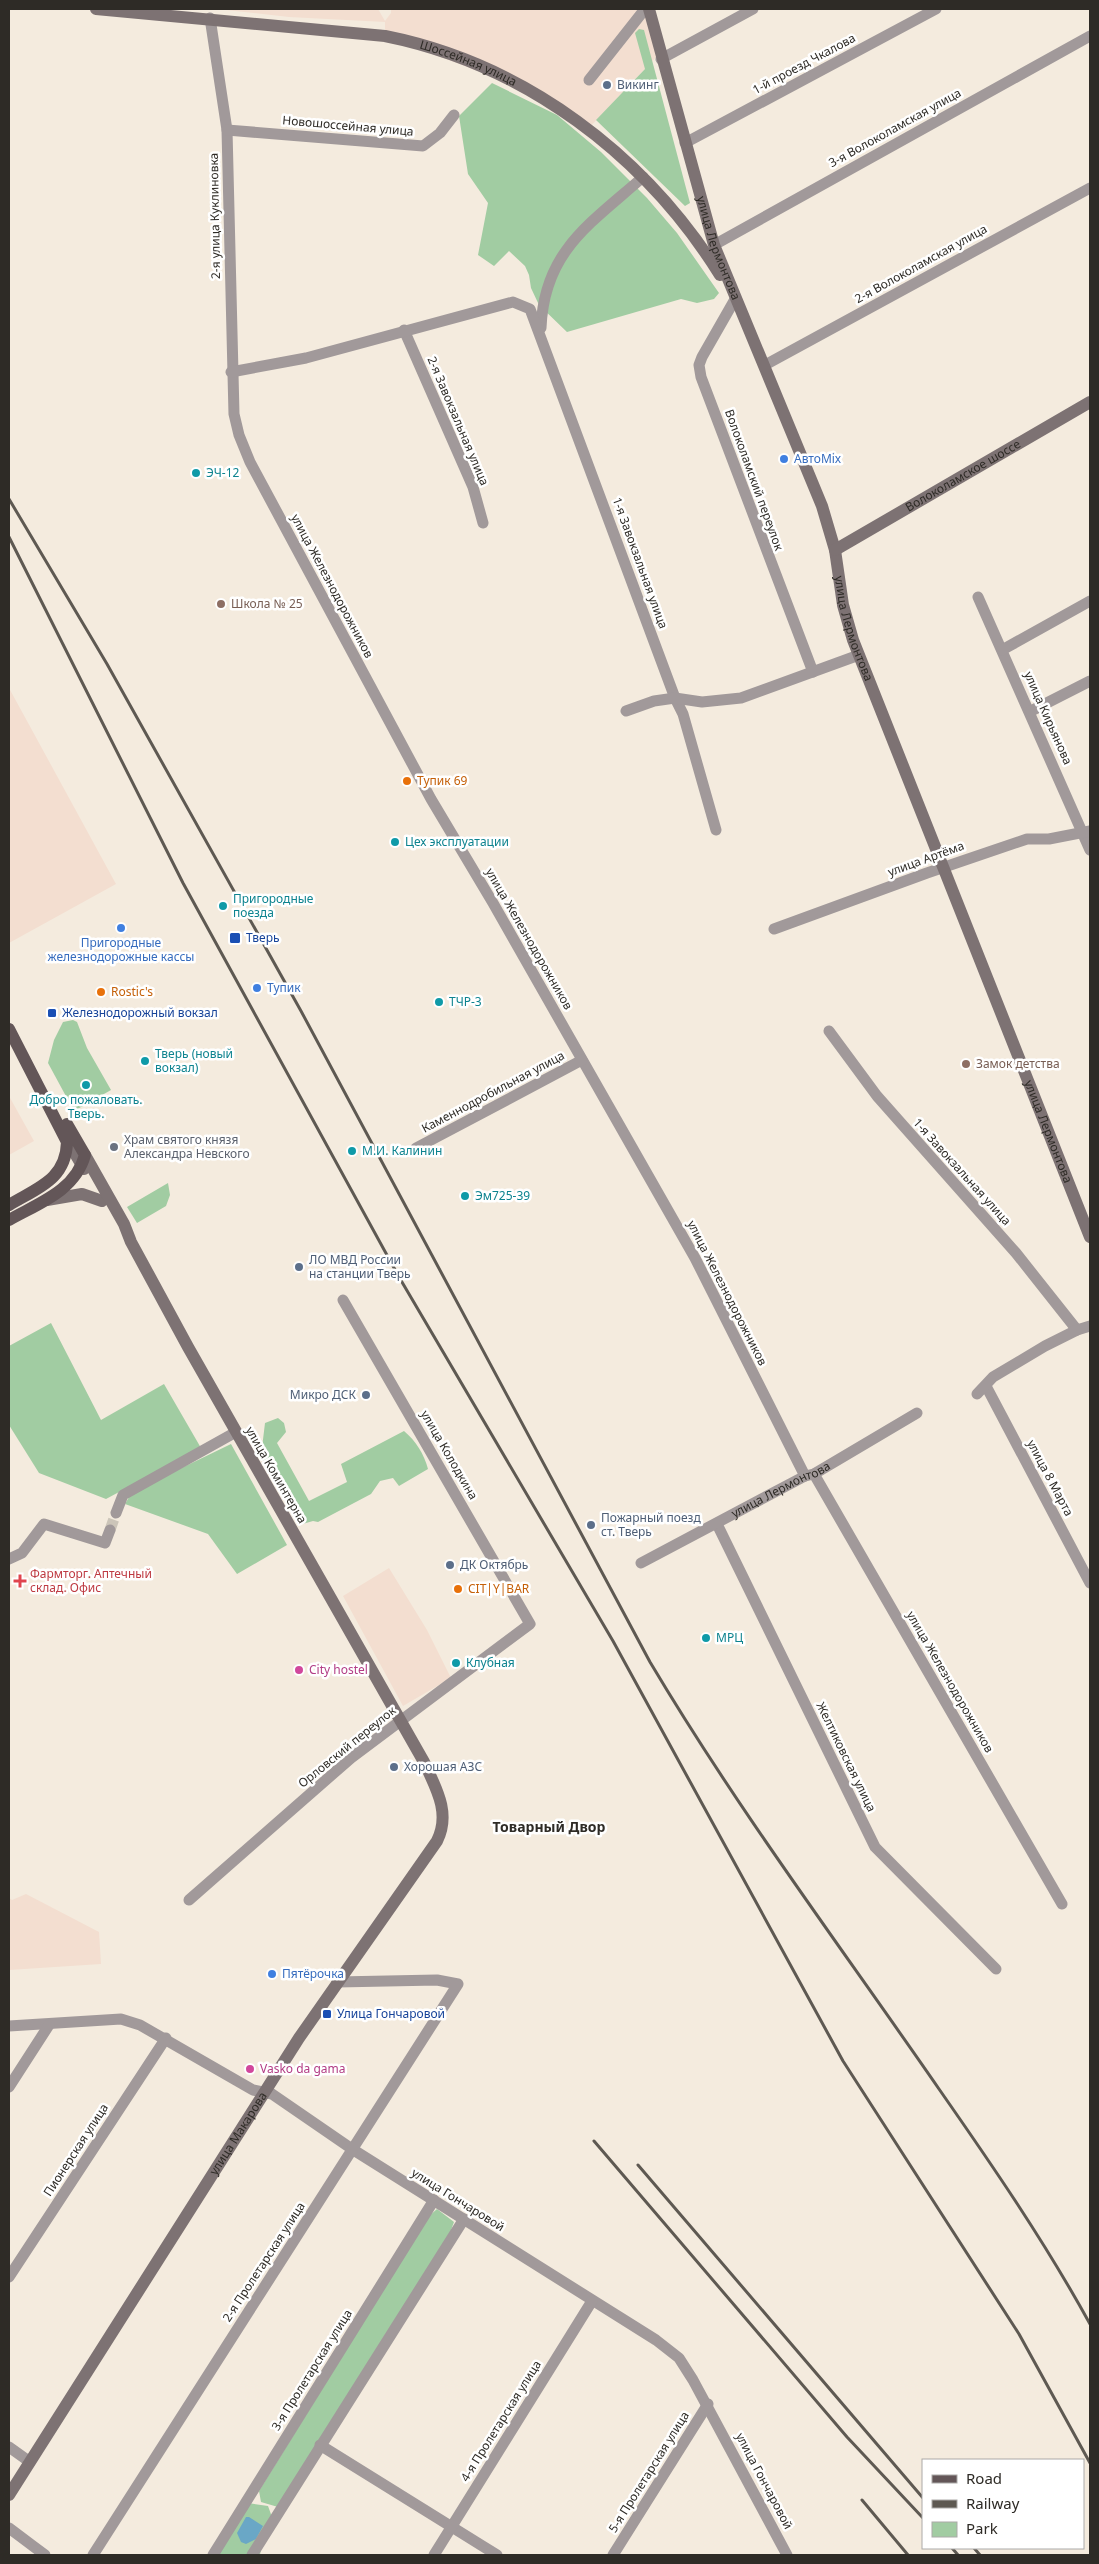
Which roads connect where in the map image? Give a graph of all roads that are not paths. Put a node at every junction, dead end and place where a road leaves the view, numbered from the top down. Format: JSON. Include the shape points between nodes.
{"nodes":[{"id":1,"x":96,"y":9,"type":"edge"},
{"id":2,"x":645,"y":9,"type":"edge"},
{"id":3,"x":649,"y":9,"type":"edge"},
{"id":4,"x":753,"y":9,"type":"edge"},
{"id":5,"x":936,"y":9,"type":"edge"},
{"id":6,"x":210,"y":18,"type":"junction"},
{"id":7,"x":1090,"y":36,"type":"edge"},
{"id":8,"x":662,"y":59,"type":"junction"},
{"id":9,"x":589,"y":80,"type":"dead end"},
{"id":10,"x":454,"y":114,"type":"dead end"},
{"id":11,"x":227,"y":130,"type":"junction"},
{"id":12,"x":685,"y":143,"type":"junction"},
{"id":13,"x":643,"y":177,"type":"junction"},
{"id":14,"x":1090,"y":188,"type":"edge"},
{"id":15,"x":714,"y":245,"type":"junction"},
{"id":16,"x":734,"y":301,"type":"junction"},
{"id":17,"x":740,"y":312,"type":"junction"},
{"id":18,"x":404,"y":330,"type":"junction"},
{"id":19,"x":541,"y":333,"type":"junction"},
{"id":20,"x":765,"y":365,"type":"junction"},
{"id":21,"x":231,"y":372,"type":"junction"},
{"id":22,"x":1090,"y":402,"type":"edge"},
{"id":23,"x":234,"y":414,"type":"joint"},
{"id":24,"x":483,"y":523,"type":"dead end"},
{"id":25,"x":835,"y":550,"type":"junction"},
{"id":26,"x":978,"y":597,"type":"dead end"},
{"id":27,"x":1090,"y":601,"type":"edge"},
{"id":28,"x":1002,"y":650,"type":"junction"},
{"id":29,"x":859,"y":655,"type":"junction"},
{"id":30,"x":813,"y":672,"type":"junction"},
{"id":31,"x":1090,"y":681,"type":"edge"},
{"id":32,"x":675,"y":698,"type":"junction"},
{"id":33,"x":626,"y":711,"type":"dead end"},
{"id":34,"x":1031,"y":711,"type":"junction"},
{"id":35,"x":716,"y":830,"type":"dead end"},
{"id":36,"x":1087,"y":832,"type":"edge"},
{"id":37,"x":1090,"y":850,"type":"edge"},
{"id":38,"x":943,"y":867,"type":"junction"},
{"id":39,"x":774,"y":929,"type":"dead end"},
{"id":40,"x":9,"y":1029,"type":"edge"},
{"id":41,"x":829,"y":1031,"type":"dead end"},
{"id":42,"x":582,"y":1060,"type":"junction"},
{"id":43,"x":38,"y":1083,"type":"junction"},
{"id":44,"x":66,"y":1138,"type":"junction"},
{"id":45,"x":416,"y":1148,"type":"dead end"},
{"id":46,"x":83,"y":1168,"type":"junction"},
{"id":47,"x":52,"y":1180,"type":"junction"},
{"id":48,"x":103,"y":1195,"type":"junction"},
{"id":49,"x":44,"y":1201,"type":"junction"},
{"id":50,"x":9,"y":1205,"type":"edge"},
{"id":51,"x":9,"y":1220,"type":"edge"},
{"id":52,"x":1090,"y":1237,"type":"edge"},
{"id":53,"x":343,"y":1300,"type":"dead end"},
{"id":54,"x":1090,"y":1326,"type":"edge"},
{"id":55,"x":1077,"y":1330,"type":"junction"},
{"id":56,"x":916,"y":1413,"type":"dead end"},
{"id":57,"x":236,"y":1432,"type":"junction"},
{"id":58,"x":810,"y":1475,"type":"junction"},
{"id":59,"x":116,"y":1513,"type":"tunnel mouth"},
{"id":60,"x":717,"y":1524,"type":"junction"},
{"id":61,"x":110,"y":1530,"type":"tunnel mouth"},
{"id":62,"x":9,"y":1559,"type":"edge"},
{"id":63,"x":641,"y":1563,"type":"dead end"},
{"id":64,"x":1090,"y":1583,"type":"edge"},
{"id":65,"x":530,"y":1624,"type":"joint"},
{"id":66,"x":400,"y":1720,"type":"junction"},
{"id":67,"x":189,"y":1900,"type":"dead end"},
{"id":68,"x":1062,"y":1904,"type":"dead end"},
{"id":69,"x":996,"y":1969,"type":"dead end"},
{"id":70,"x":337,"y":1982,"type":"junction"},
{"id":71,"x":49,"y":2025,"type":"junction"},
{"id":72,"x":9,"y":2026,"type":"edge"},
{"id":73,"x":166,"y":2038,"type":"junction"},
{"id":74,"x":9,"y":2087,"type":"edge"},
{"id":75,"x":264,"y":2092,"type":"junction"},
{"id":76,"x":352,"y":2150,"type":"junction"},
{"id":77,"x":434,"y":2200,"type":"junction"},
{"id":78,"x":464,"y":2219,"type":"junction"},
{"id":79,"x":9,"y":2277,"type":"edge"},
{"id":80,"x":592,"y":2301,"type":"junction"},
{"id":81,"x":708,"y":2404,"type":"junction"},
{"id":82,"x":320,"y":2445,"type":"junction"},
{"id":83,"x":9,"y":2448,"type":"edge"},
{"id":84,"x":30,"y":2462,"type":"junction"},
{"id":85,"x":9,"y":2495,"type":"edge"},
{"id":86,"x":452,"y":2527,"type":"junction"},
{"id":87,"x":9,"y":2528,"type":"edge"},
{"id":88,"x":45,"y":2555,"type":"edge"},
{"id":89,"x":93,"y":2555,"type":"edge"},
{"id":90,"x":214,"y":2555,"type":"edge"},
{"id":91,"x":252,"y":2555,"type":"edge"},
{"id":92,"x":434,"y":2555,"type":"edge"},
{"id":93,"x":497,"y":2555,"type":"edge"},
{"id":94,"x":612,"y":2555,"type":"edge"},
{"id":95,"x":787,"y":2555,"type":"edge"}],
"edges":[{"from":1,"to":6,"type":"main road","name":"Шоссейная улица"},
{"from":2,"to":9,"type":"street"},
{"from":3,"to":8,"type":"main road","name":"улица Лермонтова"},
{"from":4,"to":8,"type":"street"},
{"from":5,"to":12,"type":"street","name":"1-й проезд Чкалова"},
{"from":6,"to":11,"type":"street","name":"2-я улица Куклиновка"},
{"from":6,"to":13,"type":"main road","name":"Шоссейная улица","via":[[384,36],[460,57],[496,73],[565,112]]},
{"from":7,"to":15,"type":"street","name":"3-я Волоколамская улица"},
{"from":8,"to":12,"type":"main road","name":"улица Лермонтова"},
{"from":10,"to":11,"type":"street","name":"Новошоссейная улица","via":[[440,133],[423,146]]},
{"from":11,"to":21,"type":"street","name":"2-я улица Куклиновка"},
{"from":12,"to":15,"type":"main road","name":"улица Лермонтова"},
{"from":13,"to":16,"type":"main road","name":"Шоссейная улица","via":[[693,235]]},
{"from":13,"to":19,"type":"street","via":[[570,244],[553,269],[542,303]]},
{"from":14,"to":20,"type":"street","name":"2-я Волоколамская улица"},
{"from":15,"to":17,"type":"main road","name":"улица Лермонтова"},
{"from":16,"to":17,"type":"main road","name":"Шоссейная улица"},
{"from":16,"to":30,"type":"street","name":"Волоколамский переулок","via":[[702,357],[699,365],[701,377]]},
{"from":17,"to":20,"type":"main road","name":"улица Лермонтова"},
{"from":18,"to":19,"type":"street","name":"1-я Завокзальная улица","via":[[513,302],[530,309]]},
{"from":18,"to":21,"type":"street","via":[[306,358]]},
{"from":18,"to":24,"type":"street","name":"2-я Завокзальная улица","via":[[473,487]]},
{"from":19,"to":32,"type":"street","name":"1-я Завокзальная улица"},
{"from":20,"to":25,"type":"main road","name":"улица Лермонтова","via":[[822,506]]},
{"from":21,"to":23,"type":"street","name":"2-я улица Куклиновка"},
{"from":22,"to":25,"type":"main road","name":"Волоколамское шоссе"},
{"from":23,"to":42,"type":"street","name":"улица Железнодорожников","via":[[250,462],[346,642],[431,799]]},
{"from":25,"to":29,"type":"main road","name":"улица Лермонтова","via":[[843,604]]},
{"from":26,"to":28,"type":"street","name":"улица Кирьянова"},
{"from":27,"to":28,"type":"street"},
{"from":28,"to":34,"type":"street","name":"улица Кирьянова"},
{"from":29,"to":30,"type":"street"},
{"from":29,"to":38,"type":"main road","name":"улица Лермонтова"},
{"from":30,"to":32,"type":"street","via":[[741,698],[702,702]]},
{"from":31,"to":34,"type":"street"},
{"from":32,"to":33,"type":"street"},
{"from":32,"to":35,"type":"street","name":"1-я Завокзальная улица","via":[[686,723]]},
{"from":34,"to":36,"type":"street","name":"улица Кирьянова"},
{"from":36,"to":37,"type":"street","name":"улица Кирьянова"},
{"from":36,"to":38,"type":"street","name":"улица Артёма","via":[[1049,839],[1027,839]]},
{"from":38,"to":39,"type":"street","name":"улица Артёма"},
{"from":38,"to":52,"type":"main road","name":"улица Лермонтова"},
{"from":40,"to":43,"type":"main road","name":"улица Коминтерна"},
{"from":41,"to":55,"type":"street","name":"1-я Завокзальная улица","via":[[877,1096],[1016,1254]]},
{"from":42,"to":45,"type":"street","name":"Каменнодробильная улица"},
{"from":42,"to":58,"type":"street","name":"улица Железнодорожников","via":[[695,1258]]},
{"from":43,"to":44,"type":"main road","name":"улица Коминтерна"},
{"from":43,"to":46,"type":"main road","name":"улица Коминтерна","via":[[52,1098]]},
{"from":44,"to":46,"type":"main road","name":"улица Коминтерна"},
{"from":44,"to":47,"type":"main road","via":[[64,1161]]},
{"from":46,"to":47,"type":"main road"},
{"from":46,"to":48,"type":"main road","name":"улица Коминтерна"},
{"from":46,"to":48,"type":"main road"},
{"from":46,"to":49,"type":"main road","via":[[65,1188]]},
{"from":47,"to":50,"type":"main road"},
{"from":48,"to":49,"type":"main road","via":[[82,1194]]},
{"from":48,"to":57,"type":"main road","name":"улица Коминтерна","via":[[124,1224]]},
{"from":49,"to":51,"type":"main road"},
{"from":53,"to":65,"type":"street","name":"улица Колодкина"},
{"from":54,"to":55,"type":"street"},
{"from":55,"to":64,"type":"street","name":"улица 8 Марта","via":[[993,1377],[982,1390]]},
{"from":56,"to":58,"type":"street","name":"улица Лермонтова"},
{"from":57,"to":59,"type":"street","via":[[123,1495]]},
{"from":57,"to":66,"type":"main road","name":"улица Коминтерна"},
{"from":58,"to":60,"type":"street","name":"улица Лермонтова"},
{"from":58,"to":68,"type":"street","name":"улица Железнодорожников"},
{"from":60,"to":63,"type":"street","name":"улица Лермонтова"},
{"from":60,"to":69,"type":"street","name":"Желтиковская улица","via":[[875,1847]]},
{"from":61,"to":62,"type":"street","via":[[105,1543],[44,1524],[22,1553]]},
{"from":65,"to":66,"type":"street","name":"Орловский переулок"},
{"from":66,"to":67,"type":"street","name":"Орловский переулок"},
{"from":66,"to":70,"type":"main road","name":"улица Макарова","via":[[441,1800],[442,1828]]},
{"from":70,"to":75,"type":"main road","name":"улица Макарова"},
{"from":70,"to":76,"type":"street","name":"2-я Пролетарская улица","via":[[437,1980],[458,1984]]},
{"from":71,"to":72,"type":"street","name":"улица Гончаровой"},
{"from":71,"to":73,"type":"street","name":"улица Гончаровой","via":[[121,2019]]},
{"from":71,"to":74,"type":"street"},
{"from":73,"to":75,"type":"street","name":"улица Гончаровой","via":[[253,2090]]},
{"from":73,"to":79,"type":"street","name":"Пионерская улица"},
{"from":75,"to":76,"type":"street","name":"улица Гончаровой","via":[[272,2094]]},
{"from":75,"to":84,"type":"main road","name":"улица Макарова"},
{"from":76,"to":77,"type":"street","name":"улица Гончаровой"},
{"from":76,"to":89,"type":"street","name":"2-я Пролетарская улица"},
{"from":77,"to":78,"type":"street","name":"улица Гончаровой"},
{"from":77,"to":90,"type":"street","name":"3-я Пролетарская улица"},
{"from":78,"to":80,"type":"street","name":"улица Гончаровой"},
{"from":78,"to":82,"type":"street"},
{"from":80,"to":81,"type":"street","name":"улица Гончаровой","via":[[679,2358]]},
{"from":80,"to":86,"type":"street","name":"4-я Пролетарская улица"},
{"from":81,"to":94,"type":"street","name":"5-я Пролетарская улица"},
{"from":81,"to":95,"type":"street","name":"улица Гончаровой"},
{"from":82,"to":86,"type":"street"},
{"from":82,"to":91,"type":"street"},
{"from":83,"to":84,"type":"street"},
{"from":84,"to":85,"type":"main road","name":"улица Макарова"},
{"from":86,"to":92,"type":"street","name":"4-я Пролетарская улица"},
{"from":86,"to":93,"type":"street"},
{"from":87,"to":88,"type":"street"}]}
